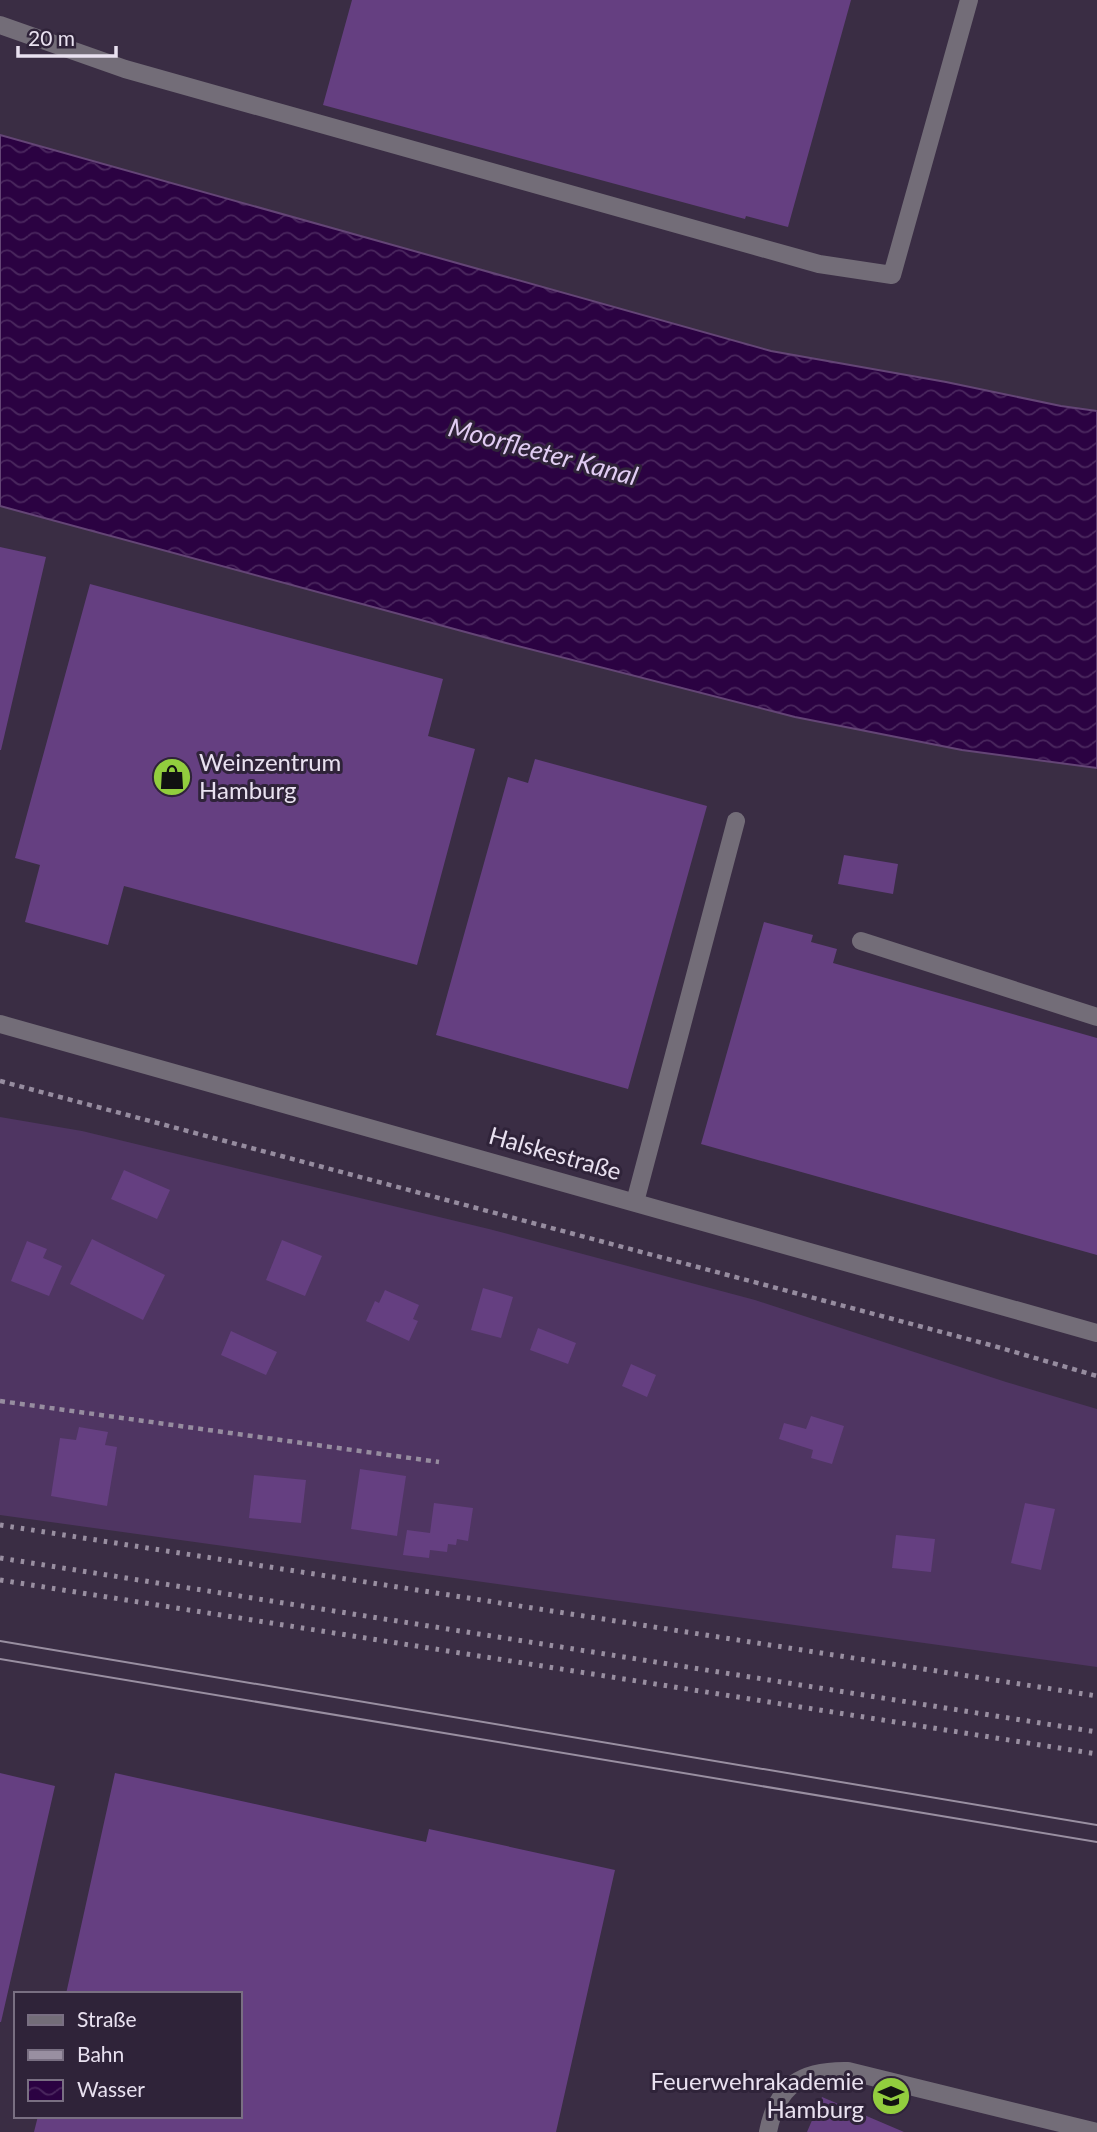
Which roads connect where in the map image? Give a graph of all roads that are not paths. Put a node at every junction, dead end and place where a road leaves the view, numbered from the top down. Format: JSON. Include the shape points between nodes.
{"nodes":[{"id":1,"x":969,"y":0,"type":"edge"},
{"id":2,"x":0,"y":25,"type":"edge"},
{"id":3,"x":736,"y":821,"type":"dead end"},
{"id":4,"x":861,"y":941,"type":"dead end"},
{"id":5,"x":1097,"y":1017,"type":"edge"},
{"id":6,"x":0,"y":1024,"type":"edge"},
{"id":7,"x":635,"y":1202,"type":"junction"},
{"id":8,"x":1097,"y":1333,"type":"edge"},
{"id":9,"x":768,"y":2132,"type":"edge"},
{"id":10,"x":1097,"y":2132,"type":"edge"}],
"edges":[{"from":1,"to":2,"type":"street","via":[[892,275],[779,253],[125,69]]},
{"from":3,"to":7,"type":"street"},
{"from":4,"to":5,"type":"street"},
{"from":6,"to":7,"type":"street","name":"Halskestraße"},
{"from":7,"to":8,"type":"street","name":"Halskestraße"},
{"from":9,"to":10,"type":"street","via":[[780,2097],[795,2083],[824,2071],[848,2071]]}]}
